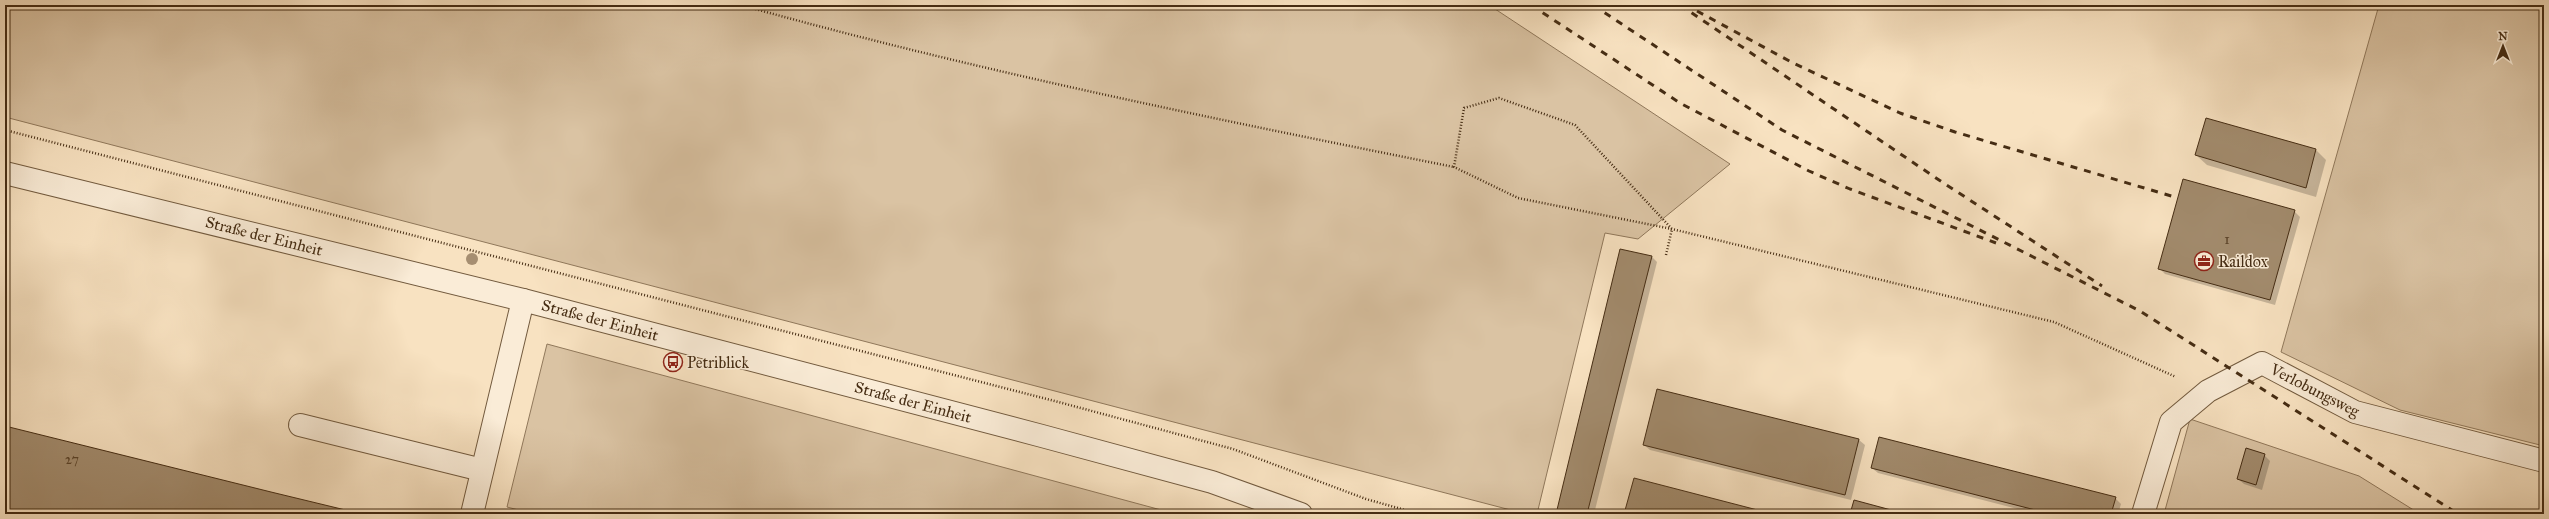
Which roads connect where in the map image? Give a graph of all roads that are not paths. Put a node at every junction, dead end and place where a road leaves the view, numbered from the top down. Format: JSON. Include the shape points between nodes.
{"nodes":[{"id":1,"x":5,"y":173,"type":"edge"},
{"id":2,"x":523,"y":300,"type":"junction"},
{"id":3,"x":300,"y":425,"type":"dead end"},
{"id":4,"x":2544,"y":461,"type":"edge"},
{"id":5,"x":482,"y":470,"type":"junction"},
{"id":6,"x":472,"y":514,"type":"edge"},
{"id":7,"x":1301,"y":514,"type":"edge"},
{"id":8,"x":2142,"y":514,"type":"edge"}],
"edges":[{"from":1,"to":2,"type":"street","name":"Straße der Einheit"},
{"from":2,"to":5,"type":"street","name":"Straße der Einheit"},
{"from":2,"to":7,"type":"street","name":"Straße der Einheit","via":[[1205,480]]},
{"from":3,"to":5,"type":"street"},
{"from":4,"to":8,"type":"street","name":"Verlobungsweg","via":[[2355,412],[2262,363],[2208,391],[2171,422]]},
{"from":5,"to":6,"type":"street","name":"Straße der Einheit"}]}
